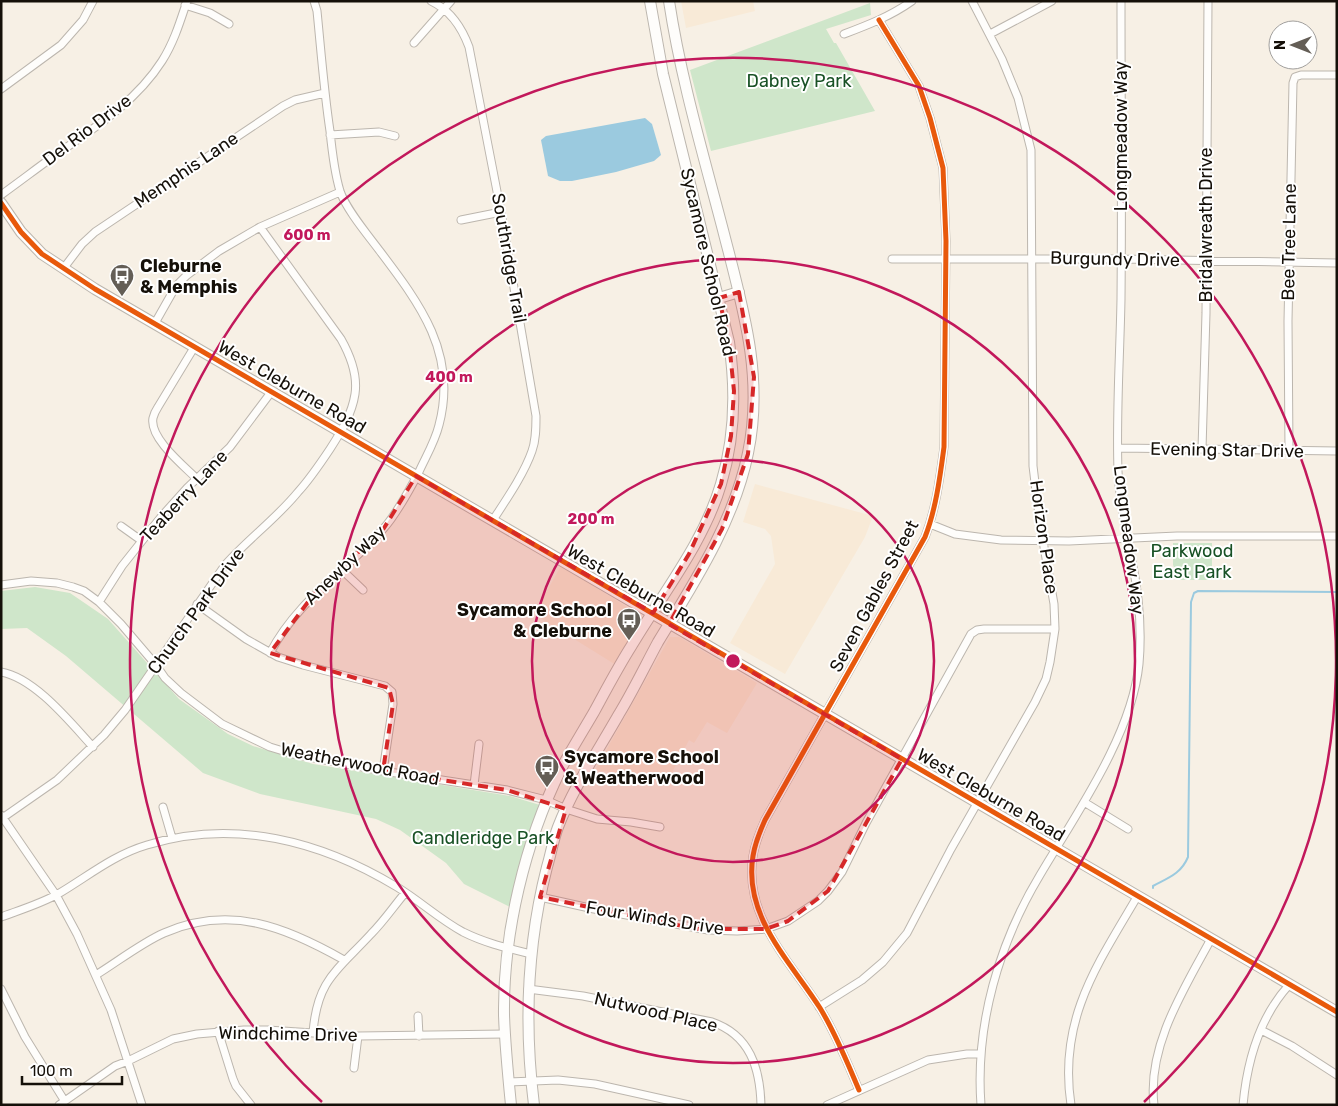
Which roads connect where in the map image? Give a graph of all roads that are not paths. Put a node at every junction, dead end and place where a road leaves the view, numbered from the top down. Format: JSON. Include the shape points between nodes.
{"nodes":[{"id":1,"x":93,"y":1,"type":"edge"},
{"id":2,"x":314,"y":1,"type":"edge"},
{"id":3,"x":431,"y":1,"type":"edge"},
{"id":4,"x":452,"y":1,"type":"edge"},
{"id":5,"x":650,"y":1,"type":"edge"},
{"id":6,"x":669,"y":1,"type":"edge"},
{"id":7,"x":912,"y":1,"type":"edge"},
{"id":8,"x":972,"y":1,"type":"edge"},
{"id":9,"x":1052,"y":1,"type":"edge"},
{"id":10,"x":1121,"y":1,"type":"edge"},
{"id":11,"x":1208,"y":1,"type":"edge"},
{"id":12,"x":186,"y":3,"type":"edge"},
{"id":13,"x":444,"y":10,"type":"junction"},
{"id":14,"x":879,"y":20,"type":"junction"},
{"id":15,"x":672,"y":22,"type":"junction"},
{"id":16,"x":229,"y":24,"type":"dead end"},
{"id":17,"x":653,"y":26,"type":"junction"},
{"id":18,"x":844,"y":34,"type":"dead end"},
{"id":19,"x":990,"y":34,"type":"junction"},
{"id":20,"x":414,"y":43,"type":"dead end"},
{"id":21,"x":1337,"y":74,"type":"edge"},
{"id":22,"x":1,"y":89,"type":"edge"},
{"id":23,"x":325,"y":93,"type":"junction"},
{"id":24,"x":330,"y":135,"type":"junction"},
{"id":25,"x":395,"y":136,"type":"dead end"},
{"id":26,"x":340,"y":192,"type":"junction"},
{"id":27,"x":1,"y":195,"type":"edge"},
{"id":28,"x":1,"y":204,"type":"edge"},
{"id":29,"x":501,"y":212,"type":"junction"},
{"id":30,"x":461,"y":220,"type":"dead end"},
{"id":31,"x":260,"y":227,"type":"junction"},
{"id":32,"x":1032,"y":258,"type":"junction"},
{"id":33,"x":1121,"y":258,"type":"junction"},
{"id":34,"x":892,"y":259,"type":"dead end"},
{"id":35,"x":945,"y":259,"type":"junction"},
{"id":36,"x":1206,"y":260,"type":"junction"},
{"id":37,"x":1289,"y":262,"type":"junction"},
{"id":38,"x":1337,"y":263,"type":"edge"},
{"id":39,"x":63,"y":269,"type":"junction"},
{"id":40,"x":739,"y":292,"type":"junction"},
{"id":41,"x":719,"y":298,"type":"junction"},
{"id":42,"x":155,"y":323,"type":"junction"},
{"id":43,"x":196,"y":346,"type":"junction"},
{"id":44,"x":272,"y":391,"type":"junction"},
{"id":45,"x":341,"y":432,"type":"junction"},
{"id":46,"x":1118,"y":448,"type":"junction"},
{"id":47,"x":1202,"y":449,"type":"junction"},
{"id":48,"x":1289,"y":450,"type":"junction"},
{"id":49,"x":1337,"y":451,"type":"edge"},
{"id":50,"x":416,"y":476,"type":"junction"},
{"id":51,"x":197,"y":479,"type":"junction"},
{"id":52,"x":493,"y":520,"type":"junction"},
{"id":53,"x":930,"y":524,"type":"junction"},
{"id":54,"x":121,"y":526,"type":"dead end"},
{"id":55,"x":1337,"y":536,"type":"edge"},
{"id":56,"x":1127,"y":538,"type":"junction"},
{"id":57,"x":1044,"y":540,"type":"junction"},
{"id":58,"x":142,"y":541,"type":"junction"},
{"id":59,"x":342,"y":570,"type":"junction"},
{"id":60,"x":1,"y":585,"type":"edge"},
{"id":61,"x":363,"y":590,"type":"dead end"},
{"id":62,"x":99,"y":602,"type":"junction"},
{"id":63,"x":197,"y":604,"type":"junction"},
{"id":64,"x":652,"y":613,"type":"junction"},
{"id":65,"x":670,"y":624,"type":"junction"},
{"id":66,"x":1055,"y":629,"type":"junction"},
{"id":67,"x":270,"y":653,"type":"junction"},
{"id":68,"x":156,"y":665,"type":"junction"},
{"id":69,"x":1,"y":672,"type":"edge"},
{"id":70,"x":825,"y":714,"type":"junction"},
{"id":71,"x":478,"y":744,"type":"dead end"},
{"id":72,"x":93,"y":747,"type":"junction"},
{"id":73,"x":902,"y":759,"type":"junction"},
{"id":74,"x":383,"y":771,"type":"junction"},
{"id":75,"x":474,"y":785,"type":"junction"},
{"id":76,"x":547,"y":801,"type":"junction"},
{"id":77,"x":1084,"y":802,"type":"junction"},
{"id":78,"x":978,"y":803,"type":"junction"},
{"id":79,"x":163,"y":807,"type":"dead end"},
{"id":80,"x":566,"y":809,"type":"junction"},
{"id":81,"x":2,"y":817,"type":"edge"},
{"id":82,"x":660,"y":827,"type":"dead end"},
{"id":83,"x":1128,"y":829,"type":"dead end"},
{"id":84,"x":172,"y":838,"type":"junction"},
{"id":85,"x":1056,"y":850,"type":"junction"},
{"id":86,"x":405,"y":893,"type":"junction"},
{"id":87,"x":56,"y":895,"type":"junction"},
{"id":88,"x":540,"y":897,"type":"junction"},
{"id":89,"x":1137,"y":897,"type":"junction"},
{"id":90,"x":1,"y":917,"type":"edge"},
{"id":91,"x":766,"y":929,"type":"junction"},
{"id":92,"x":1211,"y":940,"type":"junction"},
{"id":93,"x":509,"y":948,"type":"junction"},
{"id":94,"x":531,"y":954,"type":"junction"},
{"id":95,"x":344,"y":960,"type":"junction"},
{"id":96,"x":96,"y":975,"type":"junction"},
{"id":97,"x":1289,"y":984,"type":"junction"},
{"id":98,"x":528,"y":989,"type":"junction"},
{"id":99,"x":1,"y":990,"type":"edge"},
{"id":100,"x":819,"y":1007,"type":"junction"},
{"id":101,"x":1337,"y":1012,"type":"edge"},
{"id":102,"x":418,"y":1016,"type":"dead end"},
{"id":103,"x":1261,"y":1030,"type":"junction"},
{"id":104,"x":218,"y":1031,"type":"junction"},
{"id":105,"x":313,"y":1033,"type":"junction"},
{"id":106,"x":505,"y":1034,"type":"junction"},
{"id":107,"x":358,"y":1036,"type":"junction"},
{"id":108,"x":419,"y":1036,"type":"junction"},
{"id":109,"x":982,"y":1054,"type":"junction"},
{"id":110,"x":128,"y":1061,"type":"junction"},
{"id":111,"x":354,"y":1068,"type":"dead end"},
{"id":112,"x":1337,"y":1075,"type":"edge"},
{"id":113,"x":531,"y":1080,"type":"junction"},
{"id":114,"x":509,"y":1082,"type":"junction"},
{"id":115,"x":860,"y":1090,"type":"junction"},
{"id":116,"x":62,"y":1102,"type":"edge"},
{"id":117,"x":142,"y":1105,"type":"edge"},
{"id":118,"x":251,"y":1105,"type":"edge"},
{"id":119,"x":511,"y":1105,"type":"edge"},
{"id":120,"x":534,"y":1105,"type":"edge"},
{"id":121,"x":689,"y":1105,"type":"edge"},
{"id":122,"x":762,"y":1105,"type":"edge"},
{"id":123,"x":827,"y":1105,"type":"edge"},
{"id":124,"x":981,"y":1105,"type":"edge"},
{"id":125,"x":1071,"y":1105,"type":"edge"},
{"id":126,"x":1154,"y":1105,"type":"edge"},
{"id":127,"x":1243,"y":1105,"type":"edge"}],
"edges":[{"from":1,"to":22,"type":"street","via":[[83,20],[60,44]]},
{"from":2,"to":23,"type":"street","name":"Anewby Way"},
{"from":3,"to":13,"type":"street","name":"Southridge Trail"},
{"from":4,"to":13,"type":"street"},
{"from":5,"to":17,"type":"main road","name":"Sycamore School Road"},
{"from":6,"to":15,"type":"main road","name":"Sycamore School Road"},
{"from":7,"to":14,"type":"street"},
{"from":8,"to":19,"type":"street","name":"Horizon Place"},
{"from":9,"to":19,"type":"street"},
{"from":10,"to":33,"type":"street","name":"Longmeadow Way"},
{"from":11,"to":36,"type":"street","name":"Bridalwreath Drive"},
{"from":12,"to":16,"type":"street"},
{"from":12,"to":27,"type":"street","name":"Del Rio Drive","via":[[169,49],[141,89],[92,131]]},
{"from":13,"to":20,"type":"street"},
{"from":13,"to":29,"type":"street","name":"Southridge Trail","via":[[461,28],[469,47]]},
{"from":14,"to":18,"type":"street"},
{"from":14,"to":35,"type":"street","name":"Seven Gables Street","via":[[919,86],[930,118],[943,168]]},
{"from":15,"to":17,"type":"main road"},
{"from":15,"to":40,"type":"main road","name":"Sycamore School Road"},
{"from":17,"to":41,"type":"main road","name":"Sycamore School Road"},
{"from":19,"to":32,"type":"street","name":"Horizon Place","via":[[1018,98],[1031,150]]},
{"from":21,"to":37,"type":"street","name":"Bee Tree Lane","via":[[1301,75],[1295,77],[1293,83]]},
{"from":23,"to":24,"type":"street","name":"Anewby Way"},
{"from":23,"to":39,"type":"street","name":"Memphis Lane","via":[[283,106],[132,206],[95,232]]},
{"from":24,"to":25,"type":"street","via":[[379,132]]},
{"from":24,"to":26,"type":"street","name":"Anewby Way"},
{"from":26,"to":31,"type":"street"},
{"from":26,"to":50,"type":"street","name":"Anewby Way","via":[[406,286],[431,328],[438,347],[444,390],[442,409],[434,440]]},
{"from":28,"to":39,"type":"main road","name":"West Cleburne Road","via":[[21,232],[42,254]]},
{"from":29,"to":30,"type":"street"},
{"from":29,"to":52,"type":"street","name":"Southridge Trail","via":[[536,416],[536,433],[532,452]]},
{"from":31,"to":42,"type":"street","via":[[219,251],[186,276],[166,301]]},
{"from":31,"to":45,"type":"street","name":"Church Park Drive","via":[[349,354],[356,393]]},
{"from":32,"to":33,"type":"street","name":"Burgundy Drive"},
{"from":32,"to":35,"type":"street","name":"Burgundy Drive"},
{"from":32,"to":57,"type":"street","name":"Horizon Place","via":[[1033,466]]},
{"from":33,"to":36,"type":"street","name":"Burgundy Drive"},
{"from":33,"to":46,"type":"street","name":"Longmeadow Way"},
{"from":34,"to":35,"type":"street","name":"Burgundy Drive"},
{"from":35,"to":53,"type":"street","name":"Seven Gables Street","via":[[944,448]]},
{"from":36,"to":37,"type":"street","name":"Burgundy Drive"},
{"from":36,"to":47,"type":"street","name":"Bridalwreath Drive"},
{"from":37,"to":38,"type":"street","name":"Burgundy Drive"},
{"from":37,"to":48,"type":"street","name":"Bee Tree Lane"},
{"from":39,"to":42,"type":"main road","name":"West Cleburne Road"},
{"from":40,"to":41,"type":"main road"},
{"from":40,"to":65,"type":"main road","name":"Sycamore School Road","via":[[754,377],[754,411],[748,454],[722,529]]},
{"from":41,"to":64,"type":"main road","name":"Sycamore School Road","via":[[734,374],[731,436],[721,484],[689,554]]},
{"from":42,"to":43,"type":"main road","name":"West Cleburne Road"},
{"from":43,"to":44,"type":"main road","name":"West Cleburne Road"},
{"from":43,"to":51,"type":"street","via":[[158,407],[153,424],[163,444]]},
{"from":44,"to":45,"type":"main road","name":"West Cleburne Road"},
{"from":44,"to":51,"type":"street","name":"Teaberry Lane","via":[[230,447]]},
{"from":45,"to":50,"type":"main road","name":"West Cleburne Road"},
{"from":45,"to":63,"type":"street","name":"Church Park Drive","via":[[298,492],[225,565]]},
{"from":46,"to":47,"type":"street","name":"Evening Star Drive"},
{"from":46,"to":56,"type":"street","name":"Longmeadow Way"},
{"from":47,"to":48,"type":"street","name":"Evening Star Drive"},
{"from":48,"to":49,"type":"street","name":"Evening Star Drive"},
{"from":50,"to":52,"type":"main road","name":"West Cleburne Road"},
{"from":50,"to":59,"type":"street","name":"Anewby Way","via":[[384,528]]},
{"from":51,"to":58,"type":"street","name":"Teaberry Lane"},
{"from":52,"to":64,"type":"main road","name":"West Cleburne Road"},
{"from":53,"to":57,"type":"street","via":[[964,536]]},
{"from":53,"to":70,"type":"street","name":"Seven Gables Street"},
{"from":54,"to":58,"type":"street"},
{"from":55,"to":56,"type":"street"},
{"from":56,"to":57,"type":"street"},
{"from":56,"to":77,"type":"street","name":"Longmeadow Way","via":[[1140,610],[1139,665],[1117,738]]},
{"from":57,"to":66,"type":"street","name":"Horizon Place"},
{"from":58,"to":62,"type":"street","name":"Teaberry Lane"},
{"from":59,"to":61,"type":"street"},
{"from":59,"to":67,"type":"street","name":"Anewby Way","via":[[294,615]]},
{"from":60,"to":62,"type":"street","name":"Weatherwood Road","via":[[31,580],[57,583],[79,589]]},
{"from":62,"to":68,"type":"street","name":"Weatherwood Road"},
{"from":63,"to":67,"type":"street"},
{"from":63,"to":68,"type":"street","name":"Church Park Drive"},
{"from":64,"to":65,"type":"main road","name":"West Cleburne Road"},
{"from":64,"to":76,"type":"main road","name":"Sycamore School Road","via":[[561,769]]},
{"from":65,"to":70,"type":"main road","name":"West Cleburne Road"},
{"from":65,"to":80,"type":"main road","name":"Sycamore School Road"},
{"from":66,"to":73,"type":"street","name":"Four Winds Drive","via":[[984,629],[971,634]]},
{"from":66,"to":78,"type":"street","name":"Horizon Place","via":[[1046,679]]},
{"from":67,"to":74,"type":"street","via":[[389,688],[393,704]]},
{"from":68,"to":72,"type":"street","name":"Church Park Drive","via":[[125,710]]},
{"from":68,"to":74,"type":"street","name":"Weatherwood Road","via":[[180,693],[222,724],[250,738],[293,754]]},
{"from":69,"to":72,"type":"street","via":[[26,681]]},
{"from":70,"to":73,"type":"main road","name":"West Cleburne Road"},
{"from":70,"to":91,"type":"street","name":"Seven Gables Street","via":[[765,820],[754,850],[753,887]]},
{"from":71,"to":75,"type":"street"},
{"from":72,"to":81,"type":"street","name":"Church Park Drive","via":[[56,780]]},
{"from":73,"to":78,"type":"main road","name":"West Cleburne Road"},
{"from":73,"to":91,"type":"street","name":"Four Winds Drive","via":[[842,872],[828,891],[788,922]]},
{"from":74,"to":75,"type":"street","name":"Weatherwood Road"},
{"from":75,"to":76,"type":"street","name":"Weatherwood Road"},
{"from":76,"to":80,"type":"street","name":"Weatherwood Road"},
{"from":76,"to":93,"type":"main road","name":"Sycamore School Road","via":[[524,866]]},
{"from":77,"to":83,"type":"street"},
{"from":77,"to":85,"type":"street","name":"Longmeadow Way"},
{"from":78,"to":85,"type":"main road","name":"West Cleburne Road"},
{"from":78,"to":100,"type":"street","name":"Horizon Place","via":[[908,933],[862,980]]},
{"from":79,"to":84,"type":"street"},
{"from":80,"to":82,"type":"street","name":"Weatherwood Road","via":[[597,819]]},
{"from":80,"to":88,"type":"main road","name":"Sycamore School Road"},
{"from":81,"to":87,"type":"street"},
{"from":84,"to":86,"type":"street","via":[[222,834],[268,836],[342,858]]},
{"from":84,"to":87,"type":"street","via":[[130,851]]},
{"from":85,"to":89,"type":"main road","name":"West Cleburne Road"},
{"from":85,"to":109,"type":"street","name":"Longmeadow Way","via":[[1038,878],[1002,956],[987,1010]]},
{"from":86,"to":93,"type":"street","via":[[461,931],[490,944]]},
{"from":86,"to":95,"type":"street","via":[[372,934]]},
{"from":87,"to":90,"type":"street"},
{"from":87,"to":96,"type":"street"},
{"from":88,"to":91,"type":"street","name":"Four Winds Drive","via":[[697,928],[737,932]]},
{"from":88,"to":94,"type":"main road","name":"Sycamore School Road"},
{"from":89,"to":92,"type":"main road","name":"West Cleburne Road"},
{"from":89,"to":125,"type":"street","via":[[1093,971],[1080,1002],[1070,1044]]},
{"from":91,"to":100,"type":"street","name":"Seven Gables Street"},
{"from":92,"to":97,"type":"main road","name":"West Cleburne Road"},
{"from":92,"to":126,"type":"street","via":[[1166,1028],[1155,1072]]},
{"from":93,"to":94,"type":"street"},
{"from":93,"to":106,"type":"main road","name":"Sycamore School Road"},
{"from":94,"to":98,"type":"main road","name":"Sycamore School Road"},
{"from":95,"to":96,"type":"street","via":[[313,942],[279,929],[242,920],[209,920],[162,934]]},
{"from":95,"to":105,"type":"street","via":[[323,989],[315,1012]]},
{"from":96,"to":110,"type":"street"},
{"from":97,"to":101,"type":"main road","name":"West Cleburne Road"},
{"from":97,"to":103,"type":"street","via":[[1271,1008]]},
{"from":98,"to":113,"type":"main road","name":"Sycamore School Road"},
{"from":98,"to":122,"type":"street","name":"Nutwood Place","via":[[583,996],[722,1025],[749,1050],[760,1084]]},
{"from":99,"to":116,"type":"street"},
{"from":100,"to":115,"type":"street","name":"Seven Gables Street"},
{"from":102,"to":108,"type":"street"},
{"from":103,"to":112,"type":"street"},
{"from":103,"to":127,"type":"street","via":[[1250,1058]]},
{"from":104,"to":105,"type":"street","name":"Windchime Drive"},
{"from":104,"to":110,"type":"street","name":"Windchime Drive","via":[[173,1040]]},
{"from":104,"to":118,"type":"street","via":[[233,1079]]},
{"from":105,"to":107,"type":"street","name":"Windchime Drive"},
{"from":106,"to":108,"type":"street","name":"Windchime Drive"},
{"from":106,"to":114,"type":"main road","name":"Sycamore School Road"},
{"from":107,"to":108,"type":"street","name":"Windchime Drive"},
{"from":107,"to":111,"type":"street"},
{"from":109,"to":115,"type":"street","via":[[928,1060]]},
{"from":109,"to":124,"type":"street","name":"Longmeadow Way"},
{"from":110,"to":116,"type":"street","name":"Windchime Drive","via":[[115,1066]]},
{"from":110,"to":117,"type":"street"},
{"from":113,"to":114,"type":"street"},
{"from":113,"to":120,"type":"main road","name":"Sycamore School Road"},
{"from":113,"to":121,"type":"street","via":[[595,1084]]},
{"from":114,"to":119,"type":"main road","name":"Sycamore School Road"},
{"from":115,"to":123,"type":"street"}]}
